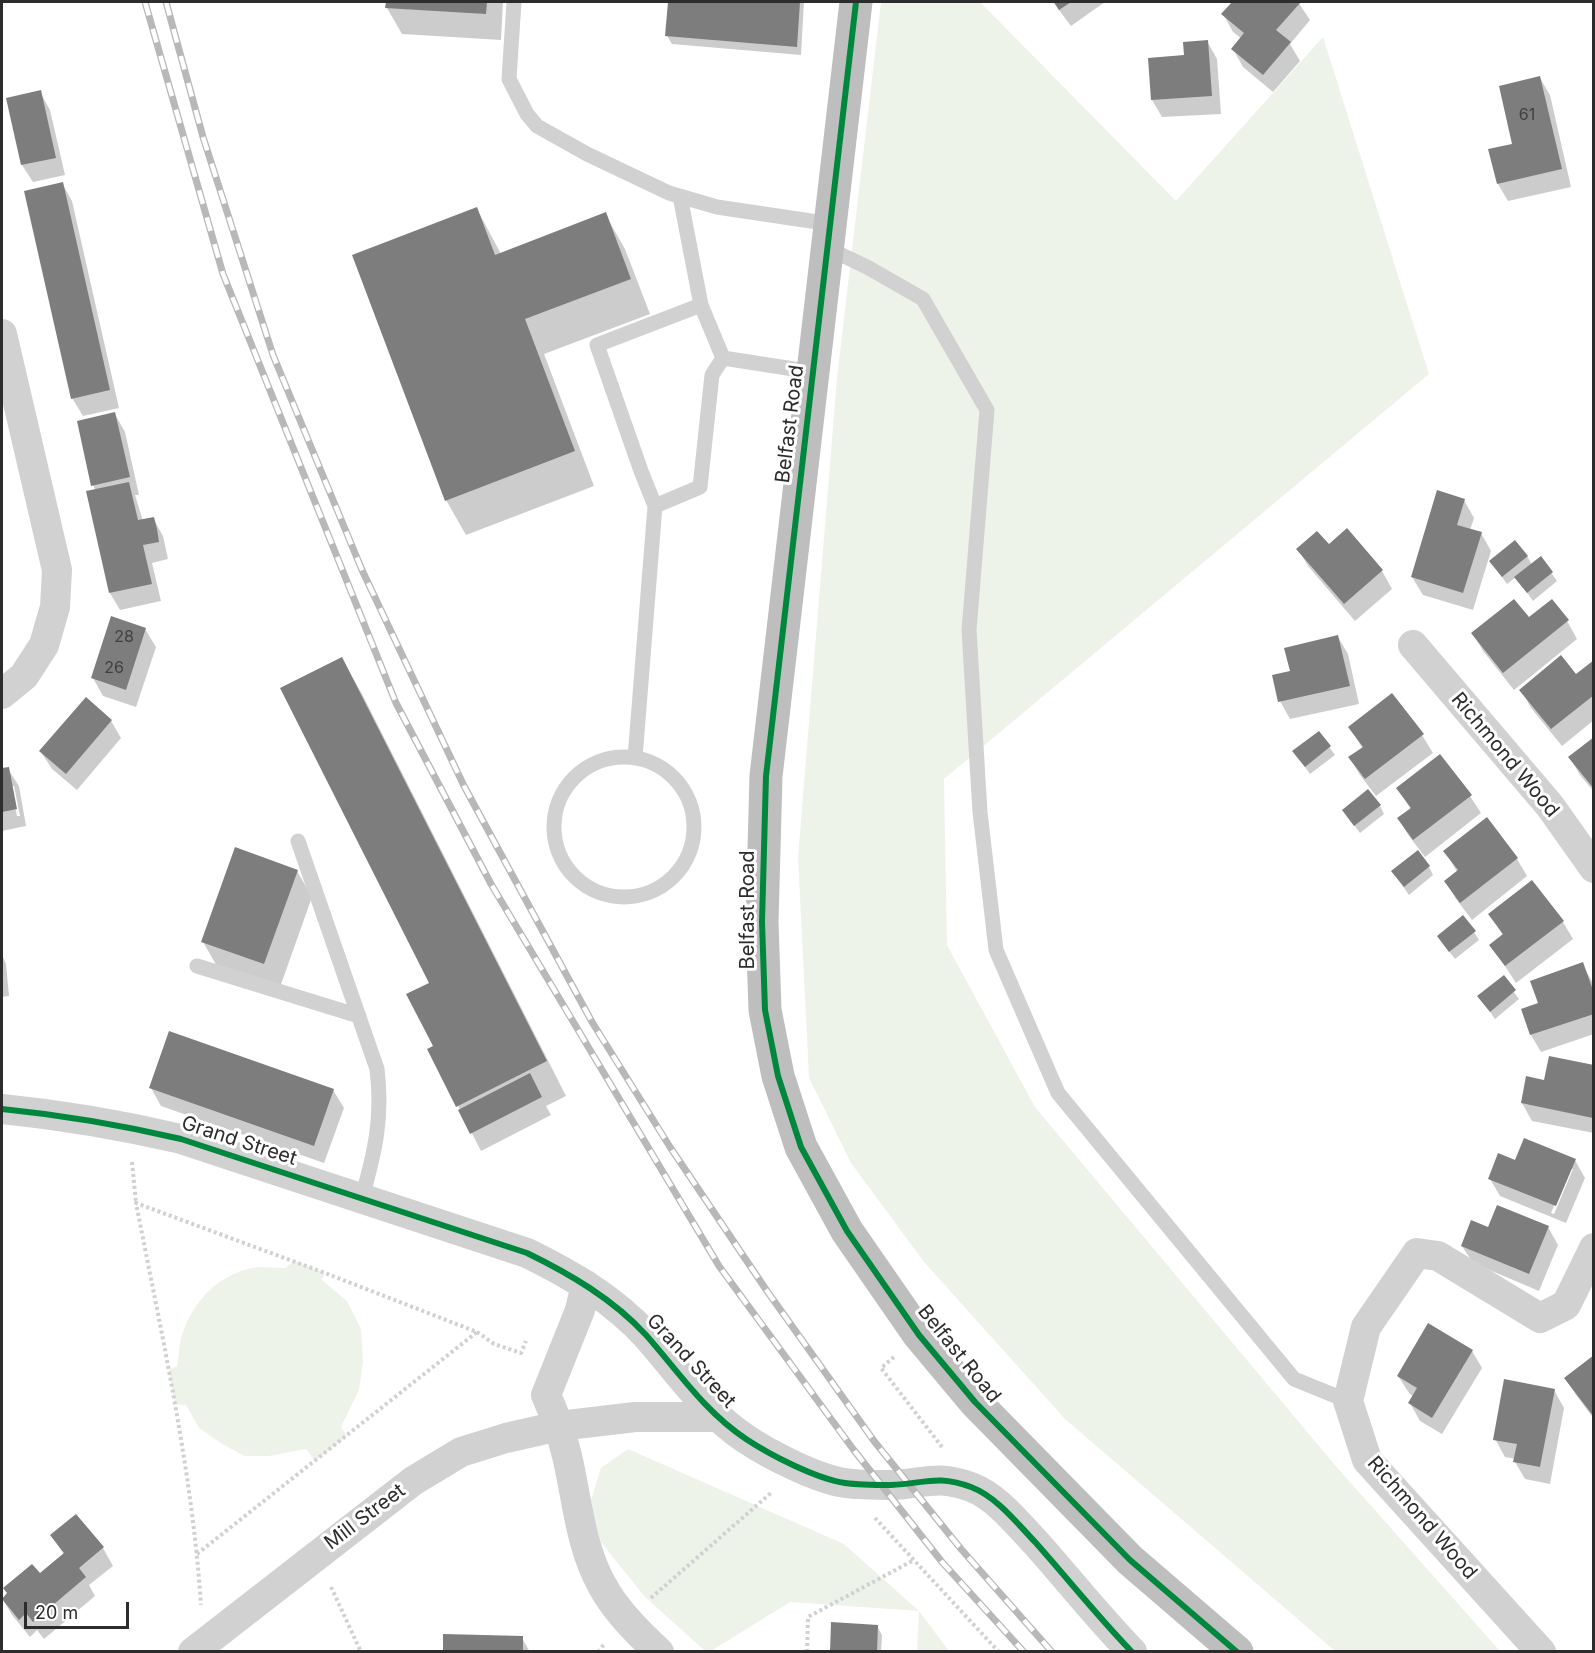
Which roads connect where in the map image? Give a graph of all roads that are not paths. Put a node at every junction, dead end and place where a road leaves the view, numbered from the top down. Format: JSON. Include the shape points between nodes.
{"nodes":[{"id":1,"x":514,"y":2,"type":"edge"},
{"id":2,"x":856,"y":2,"type":"edge"},
{"id":3,"x":680,"y":196,"type":"junction"},
{"id":4,"x":829,"y":236,"type":"junction"},
{"id":5,"x":701,"y":305,"type":"junction"},
{"id":6,"x":2,"y":334,"type":"edge"},
{"id":7,"x":723,"y":358,"type":"junction"},
{"id":8,"x":813,"y":372,"type":"junction"},
{"id":9,"x":655,"y":506,"type":"junction"},
{"id":10,"x":1413,"y":645,"type":"dead end"},
{"id":11,"x":2,"y":694,"type":"edge"},
{"id":12,"x":635,"y":758,"type":"junction"},
{"id":13,"x":298,"y":841,"type":"dead end"},
{"id":14,"x":1593,"y":868,"type":"edge"},
{"id":15,"x":197,"y":966,"type":"dead end"},
{"id":16,"x":359,"y":1016,"type":"junction"},
{"id":17,"x":2,"y":1109,"type":"edge"},
{"id":18,"x":362,"y":1198,"type":"junction"},
{"id":19,"x":1593,"y":1248,"type":"edge"},
{"id":20,"x":586,"y":1285,"type":"junction"},
{"id":21,"x":1348,"y":1401,"type":"junction"},
{"id":22,"x":718,"y":1416,"type":"junction"},
{"id":23,"x":559,"y":1426,"type":"junction"},
{"id":24,"x":205,"y":1647,"type":"edge"},
{"id":25,"x":659,"y":1652,"type":"edge"},
{"id":26,"x":1132,"y":1652,"type":"edge"},
{"id":27,"x":1237,"y":1652,"type":"edge"},
{"id":28,"x":1541,"y":1652,"type":"edge"}],
"edges":[{"from":1,"to":3,"type":"lane","via":[[509,80],[537,126],[587,154]]},
{"from":2,"to":4,"type":"highway","name":"Belfast Road"},
{"from":3,"to":4,"type":"lane"},
{"from":3,"to":5,"type":"lane"},
{"from":4,"to":8,"type":"highway","name":"Belfast Road"},
{"from":4,"to":21,"type":"lane","via":[[867,267],[923,299],[987,410],[969,630],[980,812],[996,950],[1058,1093],[1294,1379]]},
{"from":5,"to":7,"type":"lane"},
{"from":5,"to":9,"type":"lane","via":[[597,345]]},
{"from":6,"to":11,"type":"street","via":[[57,570],[55,607],[44,645],[24,676]]},
{"from":7,"to":8,"type":"lane"},
{"from":7,"to":9,"type":"lane","via":[[712,375],[700,487]]},
{"from":8,"to":27,"type":"highway","name":"Belfast Road","via":[[766,776],[762,922],[765,1010],[778,1076],[801,1147],[847,1231],[919,1335],[975,1402],[1130,1560]]},
{"from":9,"to":12,"type":"lane"},
{"from":10,"to":14,"type":"street","name":"Richmond Wood","via":[[1550,806]]},
{"from":12,"to":12,"type":"lane","via":[[657,765],[675,778],[688,796],[694,818],[693,841],[685,862],[671,880],[652,892],[630,897],[607,895],[585,886],[568,870],[557,848],[554,825],[559,802],[571,781],[589,767],[612,758]]},
{"from":13,"to":16,"type":"lane"},
{"from":15,"to":16,"type":"lane"},
{"from":16,"to":18,"type":"lane","via":[[377,1069],[381,1097],[379,1128]]},
{"from":17,"to":18,"type":"street","name":"Grand Street","via":[[48,1113],[170,1136]]},
{"from":18,"to":20,"type":"street","name":"Grand Street","via":[[527,1253]]},
{"from":19,"to":21,"type":"street","via":[[1566,1305],[1540,1318],[1438,1256],[1417,1254],[1366,1328]]},
{"from":20,"to":22,"type":"street","name":"Grand Street","via":[[645,1334]]},
{"from":20,"to":23,"type":"street","via":[[546,1395]]},
{"from":21,"to":28,"type":"street","name":"Richmond Wood","via":[[1367,1460]]},
{"from":22,"to":23,"type":"street","name":"Mill Street","via":[[635,1417]]},
{"from":22,"to":26,"type":"street","name":"Grand Street","via":[[745,1438],[800,1468],[844,1483],[893,1485],[948,1479],[992,1498]]},
{"from":23,"to":24,"type":"street","name":"Mill Street","via":[[461,1452],[413,1481]]},
{"from":23,"to":25,"type":"street","via":[[586,1545],[602,1585]]}]}
